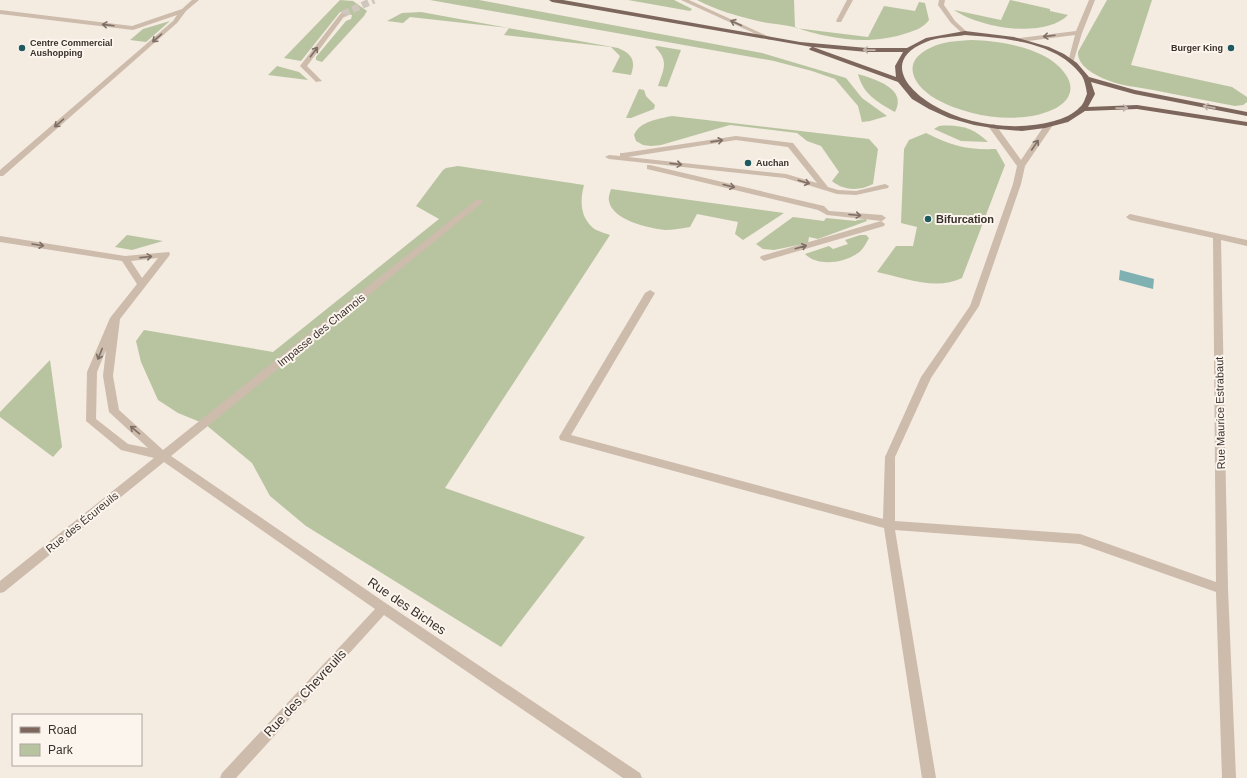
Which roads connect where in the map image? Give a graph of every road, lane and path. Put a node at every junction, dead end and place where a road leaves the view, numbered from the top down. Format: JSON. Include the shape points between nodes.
{"nodes":[{"id":1,"x":196,"y":0,"type":"edge"},
{"id":2,"x":552,"y":0,"type":"edge"},
{"id":3,"x":684,"y":0,"type":"edge"},
{"id":4,"x":850,"y":0,"type":"edge"},
{"id":5,"x":942,"y":0,"type":"edge"},
{"id":6,"x":1092,"y":0,"type":"edge"},
{"id":7,"x":184,"y":10,"type":"junction"},
{"id":8,"x":0,"y":12,"type":"edge"},
{"id":9,"x":343,"y":14,"type":"tunnel mouth"},
{"id":10,"x":839,"y":21,"type":"dead end"},
{"id":11,"x":1079,"y":33,"type":"junction"},
{"id":12,"x":965,"y":34,"type":"junction"},
{"id":13,"x":771,"y":39,"type":"junction"},
{"id":14,"x":1020,"y":40,"type":"junction"},
{"id":15,"x":800,"y":44,"type":"junction"},
{"id":16,"x":908,"y":50,"type":"junction"},
{"id":17,"x":1071,"y":62,"type":"junction"},
{"id":18,"x":1086,"y":78,"type":"junction"},
{"id":19,"x":318,"y":81,"type":"dead end"},
{"id":20,"x":901,"y":81,"type":"junction"},
{"id":21,"x":1084,"y":109,"type":"junction"},
{"id":22,"x":1247,"y":114,"type":"edge"},
{"id":23,"x":1247,"y":124,"type":"edge"},
{"id":24,"x":1049,"y":125,"type":"junction"},
{"id":25,"x":992,"y":126,"type":"junction"},
{"id":26,"x":609,"y":157,"type":"junction"},
{"id":27,"x":1021,"y":166,"type":"junction"},
{"id":28,"x":0,"y":174,"type":"edge"},
{"id":29,"x":885,"y":186,"type":"dead end"},
{"id":30,"x":825,"y":188,"type":"junction"},
{"id":31,"x":479,"y":202,"type":"dead end"},
{"id":32,"x":1130,"y":217,"type":"dead end"},
{"id":33,"x":1217,"y":237,"type":"junction"},
{"id":34,"x":0,"y":239,"type":"edge"},
{"id":35,"x":1247,"y":243,"type":"edge"},
{"id":36,"x":764,"y":258,"type":"dead end"},
{"id":37,"x":125,"y":259,"type":"junction"},
{"id":38,"x":142,"y":284,"type":"junction"},
{"id":39,"x":650,"y":293,"type":"dead end"},
{"id":40,"x":114,"y":318,"type":"junction"},
{"id":41,"x":164,"y":457,"type":"junction"},
{"id":42,"x":890,"y":525,"type":"junction"},
{"id":43,"x":0,"y":588,"type":"edge"},
{"id":44,"x":1222,"y":589,"type":"junction"},
{"id":45,"x":383,"y":608,"type":"junction"},
{"id":46,"x":227,"y":778,"type":"edge"},
{"id":47,"x":635,"y":778,"type":"edge"},
{"id":48,"x":929,"y":778,"type":"edge"},
{"id":49,"x":1229,"y":778,"type":"edge"}],
"edges":[{"from":1,"to":7,"type":"street"},
{"from":2,"to":13,"type":"main road"},
{"from":13,"to":3,"type":"street","one_way":true},
{"from":4,"to":10,"type":"street"},
{"from":5,"to":12,"type":"street","via":[[941,5]]},
{"from":6,"to":11,"type":"street"},
{"from":7,"to":8,"type":"street","one_way":true,"via":[[133,28]]},
{"from":7,"to":28,"type":"street","one_way":true,"via":[[175,22]]},
{"from":19,"to":9,"type":"street","one_way":true,"via":[[303,66]]},
{"from":11,"to":14,"type":"street","one_way":true},
{"from":11,"to":17,"type":"street"},
{"from":12,"to":14,"type":"main road"},
{"from":12,"to":16,"type":"main road","via":[[942,36]]},
{"from":13,"to":15,"type":"main road"},
{"from":14,"to":17,"type":"main road","via":[[1048,49]]},
{"from":16,"to":15,"type":"main road","one_way":true,"via":[[866,50]]},
{"from":15,"to":20,"type":"main road"},
{"from":16,"to":20,"type":"main road","via":[[900,59],[898,69]]},
{"from":17,"to":18,"type":"main road"},
{"from":18,"to":21,"type":"main road","via":[[1091,94]]},
{"from":22,"to":18,"type":"main road","one_way":true,"via":[[1134,92]]},
{"from":20,"to":25,"type":"main road","via":[[914,96],[930,107],[950,116]]},
{"from":21,"to":23,"type":"main road","one_way":true,"via":[[1136,108]]},
{"from":21,"to":24,"type":"main road","via":[[1070,118]]},
{"from":24,"to":25,"type":"main road","via":[[1022,128]]},
{"from":27,"to":24,"type":"street","one_way":true},
{"from":25,"to":27,"type":"street"},
{"from":26,"to":30,"type":"street","one_way":true,"via":[[786,176]]},
{"from":26,"to":30,"type":"street","one_way":true,"via":[[736,138],[790,145]]},
{"from":26,"to":36,"type":"street","via":[[821,208],[827,213],[881,221]]},
{"from":27,"to":42,"type":"street","via":[[974,306],[926,377],[890,457]]},
{"from":29,"to":30,"type":"street","via":[[856,193],[837,192]]},
{"from":31,"to":41,"type":"street","name":"Impasse des Chamois"},
{"from":32,"to":33,"type":"street"},
{"from":33,"to":35,"type":"street"},
{"from":33,"to":44,"type":"street","name":"Rue Maurice Estrabaut"},
{"from":34,"to":37,"type":"street","one_way":true},
{"from":37,"to":38,"type":"street"},
{"from":37,"to":38,"type":"street","name":"Rue des Biches","one_way":true,"via":[[166,254]]},
{"from":38,"to":40,"type":"street","name":"Rue des Biches"},
{"from":39,"to":42,"type":"street","via":[[564,437]]},
{"from":41,"to":40,"type":"street","name":"Rue des Biches","one_way":true,"via":[[114,412],[108,376]]},
{"from":40,"to":41,"type":"street","name":"Rue des Biches","one_way":true,"via":[[92,372],[91,421],[125,447]]},
{"from":41,"to":43,"type":"street","name":"Rue des Écureuils"},
{"from":41,"to":45,"type":"street","name":"Rue des Biches"},
{"from":42,"to":44,"type":"street","via":[[1080,539]]},
{"from":42,"to":48,"type":"street"},
{"from":44,"to":49,"type":"street","name":"Rue Maurice Estrabaut"},
{"from":45,"to":46,"type":"street","name":"Rue des Chevreuils"},
{"from":45,"to":47,"type":"street","name":"Rue des Biches"}]}
